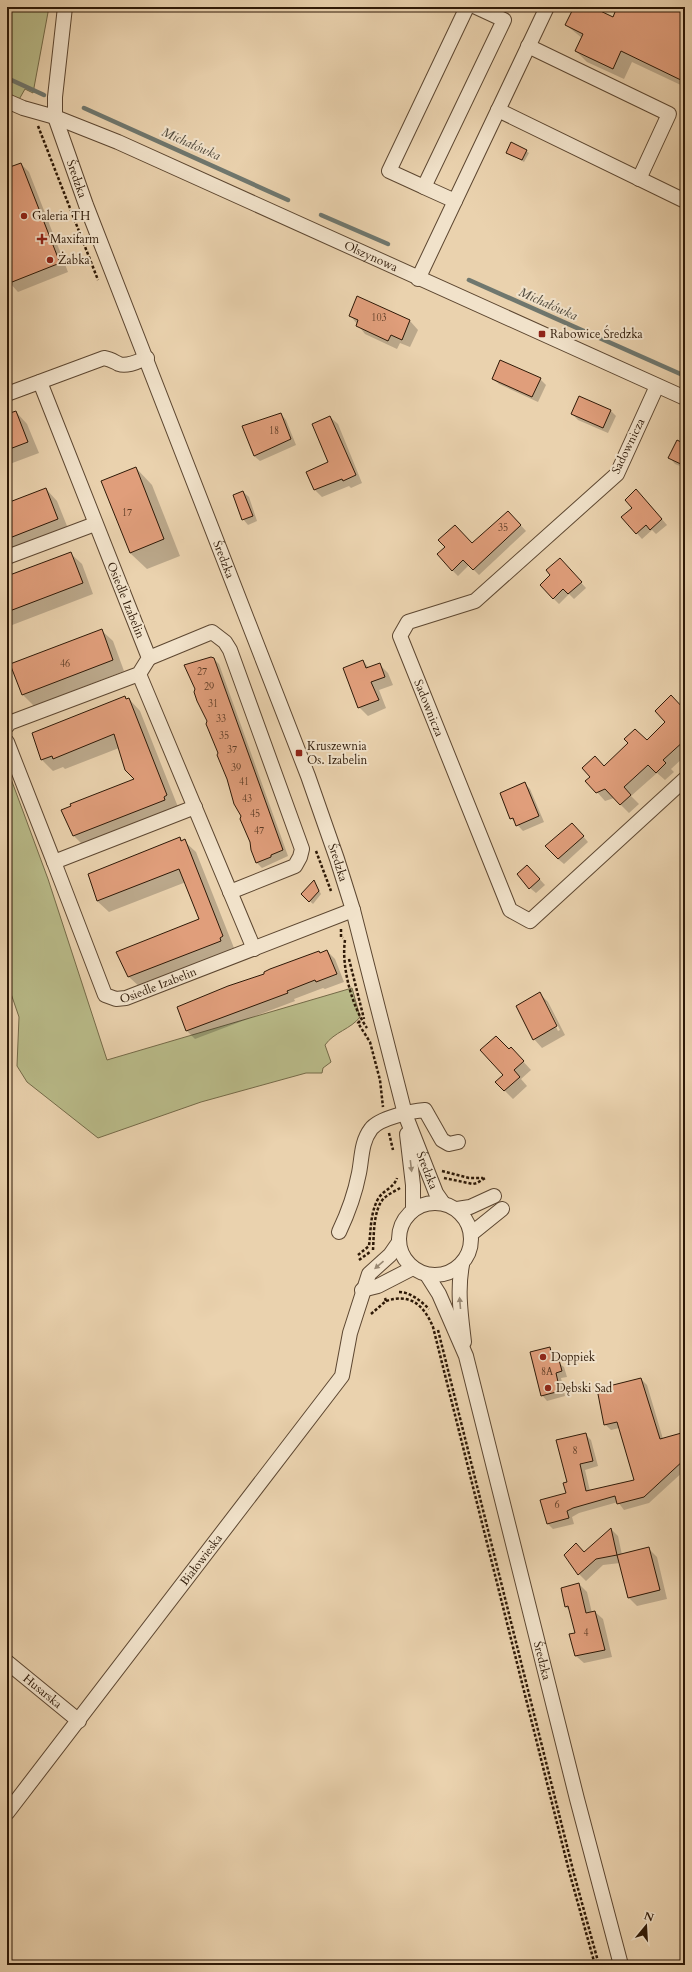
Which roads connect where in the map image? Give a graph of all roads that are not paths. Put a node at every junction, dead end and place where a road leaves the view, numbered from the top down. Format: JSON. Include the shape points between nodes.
{"nodes":[{"id":1,"x":65,"y":7,"type":"edge"},
{"id":2,"x":467,"y":7,"type":"edge"},
{"id":3,"x":476,"y":7,"type":"edge"},
{"id":4,"x":547,"y":7,"type":"edge"},
{"id":5,"x":528,"y":46,"type":"junction"},
{"id":6,"x":7,"y":101,"type":"edge"},
{"id":7,"x":498,"y":110,"type":"junction"},
{"id":8,"x":55,"y":117,"type":"junction"},
{"id":9,"x":639,"y":179,"type":"junction"},
{"id":10,"x":424,"y":187,"type":"junction"},
{"id":11,"x":455,"y":201,"type":"junction"},
{"id":12,"x":685,"y":201,"type":"edge"},
{"id":13,"x":418,"y":279,"type":"junction"},
{"id":14,"x":147,"y":358,"type":"junction"},
{"id":15,"x":40,"y":382,"type":"junction"},
{"id":16,"x":657,"y":386,"type":"junction"},
{"id":17,"x":7,"y":394,"type":"edge"},
{"id":18,"x":685,"y":398,"type":"edge"},
{"id":19,"x":95,"y":524,"type":"junction"},
{"id":20,"x":7,"y":557,"type":"edge"},
{"id":21,"x":149,"y":658,"type":"junction"},
{"id":22,"x":139,"y":674,"type":"junction"},
{"id":23,"x":7,"y":726,"type":"edge"},
{"id":24,"x":7,"y":742,"type":"edge"},
{"id":25,"x":685,"y":779,"type":"edge"},
{"id":26,"x":195,"y":806,"type":"junction"},
{"id":27,"x":54,"y":862,"type":"junction"},
{"id":28,"x":230,"y":892,"type":"junction"},
{"id":29,"x":353,"y":910,"type":"junction"},
{"id":30,"x":254,"y":949,"type":"junction"},
{"id":31,"x":405,"y":1114,"type":"junction"},
{"id":32,"x":458,"y":1142,"type":"dead end"},
{"id":33,"x":494,"y":1196,"type":"dead end"},
{"id":34,"x":442,"y":1203,"type":"junction"},
{"id":35,"x":457,"y":1209,"type":"junction"},
{"id":36,"x":502,"y":1209,"type":"dead end"},
{"id":37,"x":413,"y":1210,"type":"junction"},
{"id":38,"x":339,"y":1232,"type":"dead end"},
{"id":39,"x":471,"y":1234,"type":"junction"},
{"id":40,"x":399,"y":1242,"type":"junction"},
{"id":41,"x":462,"y":1265,"type":"junction"},
{"id":42,"x":413,"y":1268,"type":"junction"},
{"id":43,"x":427,"y":1275,"type":"junction"},
{"id":44,"x":362,"y":1290,"type":"junction"},
{"id":45,"x":466,"y":1356,"type":"junction"},
{"id":46,"x":7,"y":1662,"type":"edge"},
{"id":47,"x":79,"y":1721,"type":"junction"},
{"id":48,"x":7,"y":1813,"type":"edge"},
{"id":49,"x":621,"y":1965,"type":"edge"}],
"edges":[{"from":1,"to":8,"type":"street","name":"Średzka"},
{"from":2,"to":10,"type":"street","via":[[389,170]]},
{"from":3,"to":10,"type":"street","via":[[504,20]]},
{"from":4,"to":5,"type":"street"},
{"from":5,"to":7,"type":"street"},
{"from":5,"to":9,"type":"street","via":[[669,114]]},
{"from":6,"to":8,"type":"street","name":"Olszynowa"},
{"from":7,"to":9,"type":"street"},
{"from":7,"to":11,"type":"street"},
{"from":8,"to":13,"type":"street","name":"Olszynowa","via":[[118,142]]},
{"from":8,"to":14,"type":"street","name":"Średzka"},
{"from":9,"to":12,"type":"street"},
{"from":10,"to":11,"type":"street"},
{"from":11,"to":13,"type":"street"},
{"from":13,"to":16,"type":"street","name":"Olszynowa"},
{"from":14,"to":15,"type":"street","via":[[125,365],[104,358]]},
{"from":14,"to":29,"type":"street","name":"Średzka","via":[[308,776]]},
{"from":15,"to":17,"type":"street"},
{"from":15,"to":19,"type":"street","name":"Osiedle Izabelin"},
{"from":16,"to":18,"type":"street","name":"Olszynowa"},
{"from":16,"to":25,"type":"street","name":"Sadownicza","via":[[617,474],[474,601],[408,622],[400,636],[510,910],[530,921]]},
{"from":19,"to":20,"type":"street"},
{"from":19,"to":21,"type":"street","name":"Osiedle Izabelin"},
{"from":21,"to":22,"type":"street"},
{"from":21,"to":28,"type":"street","via":[[212,632],[224,642],[230,650],[302,849],[295,866]]},
{"from":22,"to":23,"type":"street","via":[[9,723]]},
{"from":22,"to":26,"type":"street"},
{"from":24,"to":27,"type":"street","name":"Osiedle Izabelin"},
{"from":26,"to":27,"type":"street"},
{"from":26,"to":28,"type":"street"},
{"from":27,"to":30,"type":"street","name":"Osiedle Izabelin","via":[[105,995],[116,999],[126,998]]},
{"from":28,"to":30,"type":"street"},
{"from":29,"to":30,"type":"street","name":"Osiedle Izabelin"},
{"from":29,"to":31,"type":"street","name":"Średzka"},
{"from":31,"to":32,"type":"street","via":[[425,1110],[442,1140],[449,1144]]},
{"from":31,"to":34,"type":"street","name":"Średzka"},
{"from":31,"to":37,"type":"street","name":"Średzka","one_way":true,"via":[[413,1185]]},
{"from":31,"to":38,"type":"street","via":[[371,1128],[365,1141],[347,1215]]},
{"from":33,"to":35,"type":"street","via":[[470,1207]]},
{"from":34,"to":35,"type":"street"},
{"from":34,"to":37,"type":"street","via":[[427,1204]]},
{"from":35,"to":39,"type":"street","via":[[467,1221]]},
{"from":36,"to":39,"type":"street"},
{"from":37,"to":40,"type":"street","via":[[402,1224]]},
{"from":39,"to":41,"type":"street","via":[[471,1248]]},
{"from":40,"to":42,"type":"street","via":[[403,1256]]},
{"from":40,"to":44,"type":"street","name":"Białowieska","one_way":true,"via":[[390,1255],[369,1274]]},
{"from":41,"to":43,"type":"street","via":[[446,1274]]},
{"from":45,"to":41,"type":"street","name":"Średzka","one_way":true,"via":[[459,1301]]},
{"from":42,"to":43,"type":"street"},
{"from":42,"to":44,"type":"street","via":[[378,1286]]},
{"from":43,"to":45,"type":"street","name":"Średzka"},
{"from":44,"to":47,"type":"street","name":"Białowieska","via":[[342,1376]]},
{"from":45,"to":49,"type":"street","name":"Średzka","via":[[592,1860]]},
{"from":46,"to":47,"type":"street","name":"Husarska"},
{"from":47,"to":48,"type":"street","name":"Białowieska"}]}
